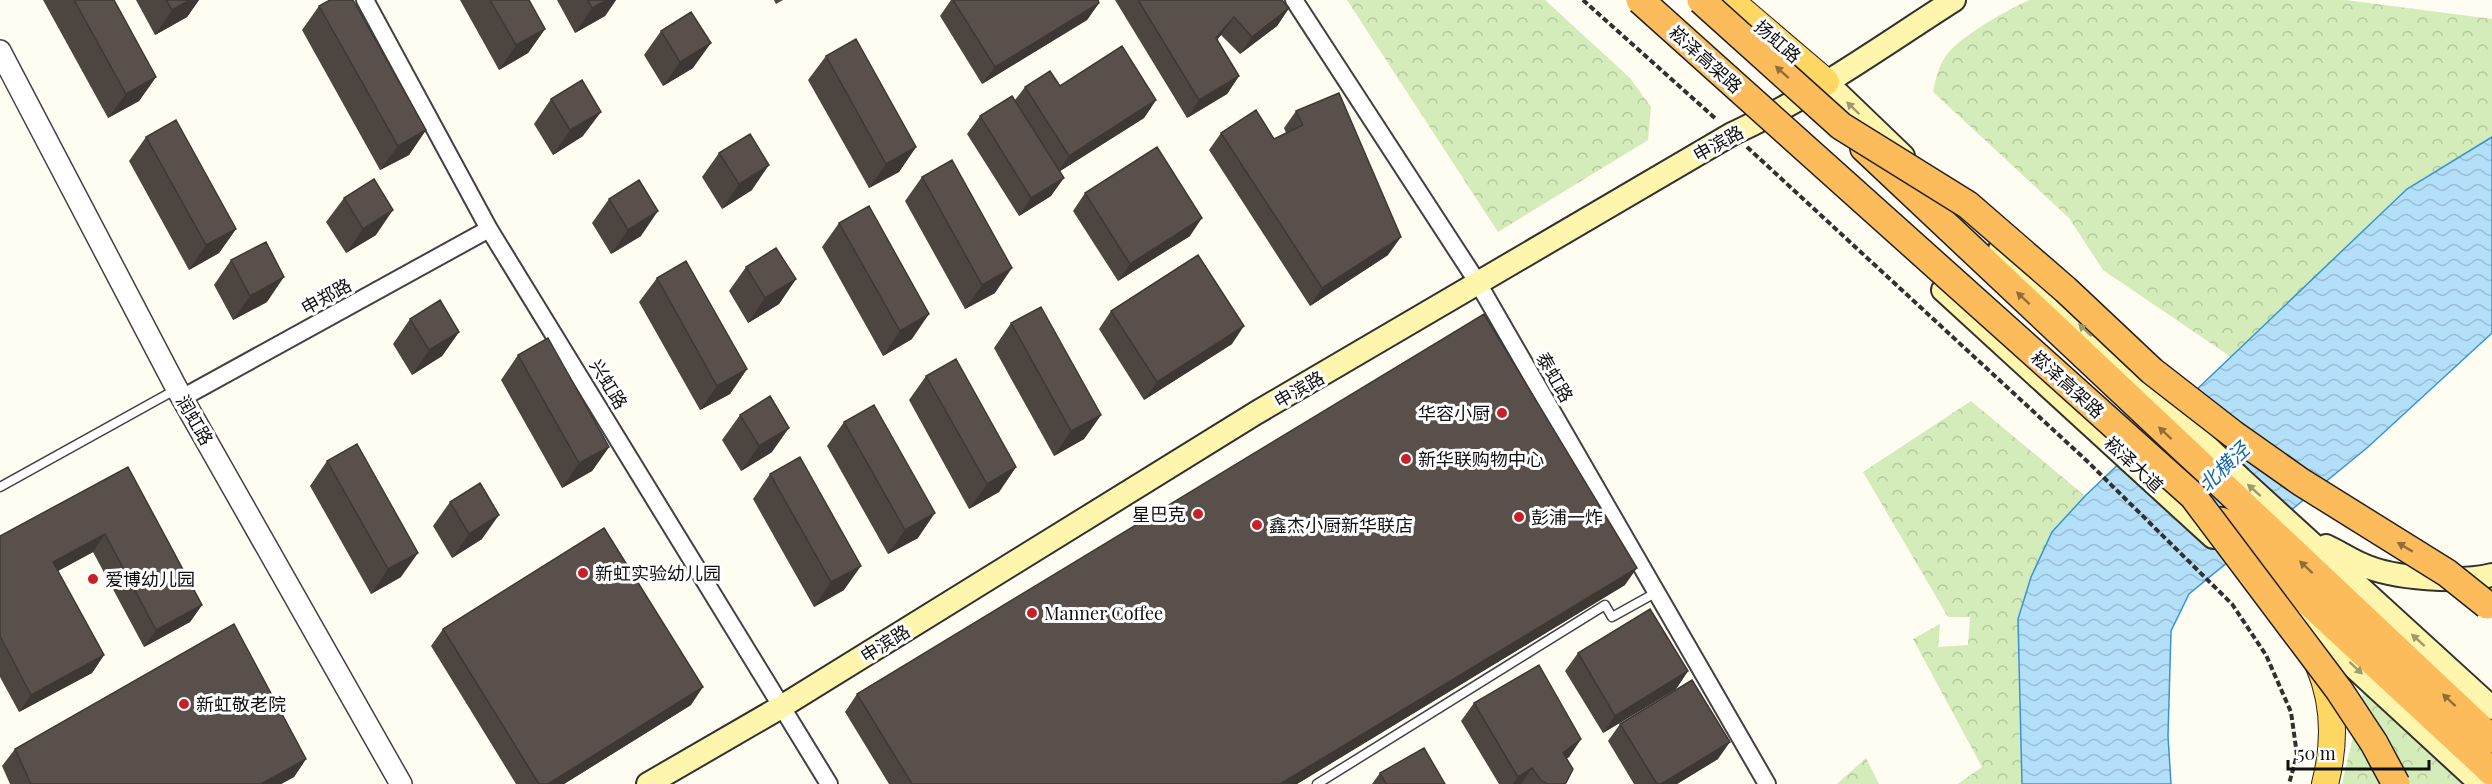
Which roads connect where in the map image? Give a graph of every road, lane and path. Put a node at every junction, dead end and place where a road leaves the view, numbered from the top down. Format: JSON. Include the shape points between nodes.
{"nodes":[{"id":1,"x":365,"y":0,"type":"edge"},
{"id":2,"x":1294,"y":0,"type":"edge"},
{"id":3,"x":1583,"y":0,"type":"edge"},
{"id":4,"x":1634,"y":0,"type":"edge"},
{"id":5,"x":1640,"y":0,"type":"edge"},
{"id":6,"x":1701,"y":0,"type":"edge"},
{"id":7,"x":1730,"y":0,"type":"edge"},
{"id":8,"x":1954,"y":0,"type":"edge"},
{"id":9,"x":0,"y":51,"type":"edge"},
{"id":10,"x":1826,"y":82,"type":"junction"},
{"id":11,"x":1759,"y":122,"type":"junction"},
{"id":12,"x":1841,"y":126,"type":"junction"},
{"id":13,"x":1732,"y":134,"type":"junction"},
{"id":14,"x":489,"y":229,"type":"junction"},
{"id":15,"x":1478,"y":283,"type":"junction"},
{"id":16,"x":180,"y":394,"type":"junction"},
{"id":17,"x":0,"y":487,"type":"edge"},
{"id":18,"x":2193,"y":496,"type":"junction"},
{"id":19,"x":2297,"y":530,"type":"junction"},
{"id":20,"x":2492,"y":575,"type":"edge"},
{"id":21,"x":1657,"y":592,"type":"junction"},
{"id":22,"x":2492,"y":610,"type":"edge"},
{"id":23,"x":2297,"y":614,"type":"junction"},
{"id":24,"x":781,"y":707,"type":"junction"},
{"id":25,"x":2492,"y":708,"type":"edge"},
{"id":26,"x":2492,"y":739,"type":"edge"},
{"id":27,"x":2492,"y":772,"type":"edge"},
{"id":28,"x":401,"y":784,"type":"edge"},
{"id":29,"x":648,"y":784,"type":"edge"},
{"id":30,"x":829,"y":784,"type":"edge"},
{"id":31,"x":1317,"y":784,"type":"edge"},
{"id":32,"x":1767,"y":784,"type":"edge"},
{"id":33,"x":2289,"y":784,"type":"edge"},
{"id":34,"x":2325,"y":784,"type":"edge"},
{"id":35,"x":2396,"y":784,"type":"edge"},
{"id":36,"x":2481,"y":784,"type":"edge"}],
"edges":[{"from":1,"to":14,"type":"street","name":"兴虹路"},
{"from":2,"to":15,"type":"street","name":"泰虹路"},
{"from":3,"to":13,"type":"path"},
{"from":4,"to":11,"type":"main road"},
{"from":5,"to":18,"type":"highway","name":"崧泽高架路","bridge":true},
{"from":12,"to":6,"type":"highway","name":"崧泽高架路","one_way":true,"bridge":true},
{"from":7,"to":10,"type":"main road","name":"扬虹路"},
{"from":8,"to":10,"type":"main road","name":"申滨路"},
{"from":9,"to":16,"type":"street","name":"润虹路"},
{"from":10,"to":11,"type":"main road","name":"申滨路"},
{"from":19,"to":10,"type":"main road","one_way":true},
{"from":11,"to":13,"type":"main road","name":"申滨路"},
{"from":11,"to":23,"type":"main road","name":"崧泽大道","bridge":true},
{"from":22,"to":12,"type":"highway","one_way":true,"bridge":true,"via":[[2447,573],[2301,482],[2233,434],[2152,371],[1968,205]]},
{"from":26,"to":12,"type":"highway","name":"崧泽高架路","one_way":true,"bridge":true},
{"from":13,"to":15,"type":"main road","name":"申滨路"},
{"from":13,"to":33,"type":"path","via":[[2087,461],[2232,604],[2266,655],[2291,712],[2297,755]]},
{"from":14,"to":16,"type":"street","name":"申郑路"},
{"from":14,"to":24,"type":"street","name":"兴虹路"},
{"from":15,"to":21,"type":"street","name":"泰虹路"},
{"from":15,"to":24,"type":"main road","name":"申滨路","via":[[1257,413]]},
{"from":16,"to":17,"type":"lane"},
{"from":16,"to":28,"type":"street","name":"润虹路"},
{"from":18,"to":27,"type":"highway","name":"崧泽高架路","bridge":true},
{"from":18,"to":35,"type":"highway","bridge":true,"via":[[2339,690]]},
{"from":19,"to":20,"type":"main road","via":[[2366,567],[2422,578],[2475,579]]},
{"from":25,"to":19,"type":"main road","one_way":true},
{"from":21,"to":31,"type":"lane","via":[[1612,617],[1605,605]]},
{"from":21,"to":32,"type":"street","name":"泰虹路"},
{"from":23,"to":34,"type":"main road","bridge":true,"via":[[2326,682],[2332,717],[2332,757]]},
{"from":23,"to":36,"type":"main road","name":"崧泽大道","one_way":true},
{"from":24,"to":29,"type":"main road","name":"申滨路"},
{"from":24,"to":30,"type":"street","name":"兴虹路"}]}
